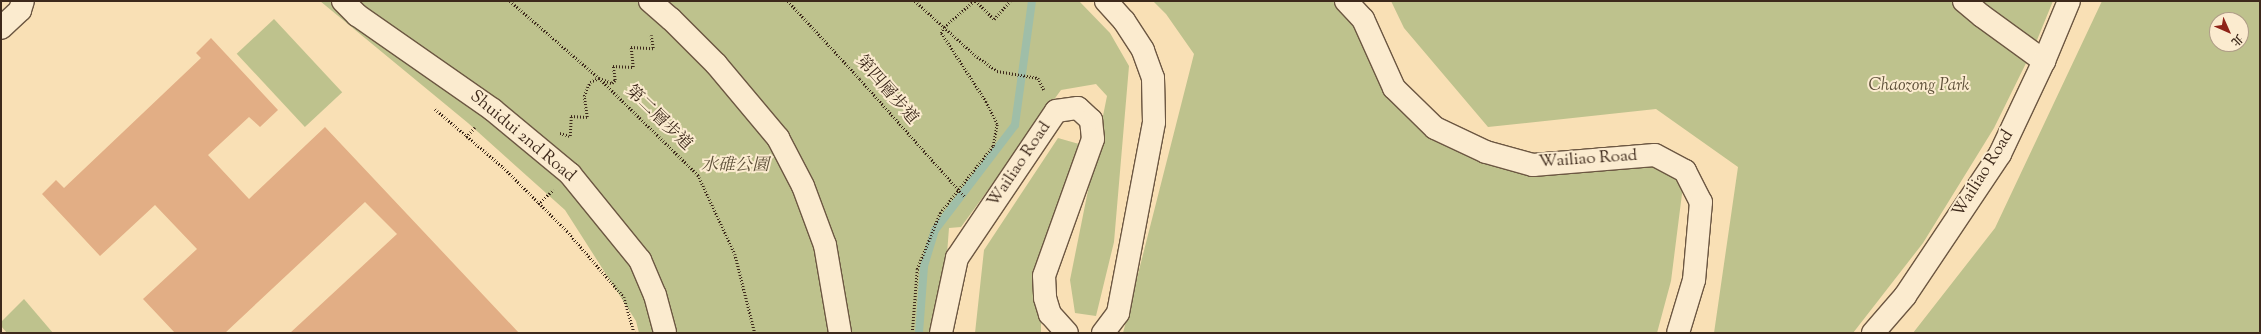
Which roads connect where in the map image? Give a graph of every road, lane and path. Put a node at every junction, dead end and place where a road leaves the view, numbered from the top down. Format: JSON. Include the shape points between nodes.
{"nodes":[{"id":1,"x":23,"y":1,"type":"edge"},
{"id":2,"x":343,"y":1,"type":"edge"},
{"id":3,"x":510,"y":1,"type":"edge"},
{"id":4,"x":650,"y":1,"type":"edge"},
{"id":5,"x":788,"y":1,"type":"edge"},
{"id":6,"x":915,"y":1,"type":"edge"},
{"id":7,"x":975,"y":1,"type":"edge"},
{"id":8,"x":1010,"y":1,"type":"edge"},
{"id":9,"x":1106,"y":1,"type":"edge"},
{"id":10,"x":1346,"y":1,"type":"edge"},
{"id":11,"x":1964,"y":1,"type":"edge"},
{"id":12,"x":2069,"y":1,"type":"edge"},
{"id":13,"x":671,"y":19,"type":"junction"},
{"id":14,"x":1,"y":28,"type":"edge"},
{"id":15,"x":944,"y":28,"type":"junction"},
{"id":16,"x":2044,"y":61,"type":"junction"},
{"id":17,"x":599,"y":78,"type":"junction"},
{"id":18,"x":1038,"y":78,"type":"dead end"},
{"id":19,"x":435,"y":109,"type":"dead end"},
{"id":20,"x":558,"y":132,"type":"dead end"},
{"id":21,"x":958,"y":192,"type":"junction"},
{"id":22,"x":965,"y":197,"type":"dead end"},
{"id":23,"x":634,"y":333,"type":"edge"},
{"id":24,"x":665,"y":333,"type":"edge"},
{"id":25,"x":755,"y":333,"type":"edge"},
{"id":26,"x":840,"y":333,"type":"edge"},
{"id":27,"x":912,"y":333,"type":"edge"},
{"id":28,"x":941,"y":333,"type":"edge"},
{"id":29,"x":1067,"y":333,"type":"edge"},
{"id":30,"x":1103,"y":333,"type":"edge"},
{"id":31,"x":1678,"y":333,"type":"edge"},
{"id":32,"x":1873,"y":333,"type":"edge"}],
"edges":[{"from":1,"to":14,"type":"street","via":[[20,10]]},
{"from":2,"to":24,"type":"street","name":"Shuidui 2nd Road","via":[[357,15],[493,110],[570,174],[640,260],[656,295]]},
{"from":3,"to":17,"type":"path","name":"第二層步道"},
{"from":4,"to":13,"type":"street"},
{"from":5,"to":21,"type":"path","name":"第四層步道"},
{"from":6,"to":15,"type":"path"},
{"from":7,"to":8,"type":"path","via":[[994,19]]},
{"from":7,"to":15,"type":"path"},
{"from":9,"to":30,"type":"street","via":[[1124,21],[1143,50],[1153,78],[1154,122],[1118,313]]},
{"from":10,"to":31,"type":"street","name":"Wailiao Road","via":[[1363,19],[1394,88],[1435,128],[1486,152],[1533,165],[1655,155],[1685,171],[1701,202],[1694,280]]},
{"from":11,"to":16,"type":"street"},
{"from":12,"to":16,"type":"street","name":"Wailiao Road"},
{"from":13,"to":17,"type":"path","via":[[664,27],[650,27],[653,48],[631,47],[633,67],[613,66],[615,80],[612,83]]},
{"from":13,"to":26,"type":"street","via":[[716,64],[778,138],[803,186],[825,244]]},
{"from":15,"to":18,"type":"path","via":[[997,71]]},
{"from":15,"to":21,"type":"path","via":[[941,34],[986,102],[997,124],[993,146]]},
{"from":16,"to":32,"type":"street","name":"Wailiao Road","via":[[2000,154],[1905,296]]},
{"from":17,"to":20,"type":"path","via":[[590,82],[584,96],[586,117],[571,116],[570,136]]},
{"from":17,"to":25,"type":"path","name":"第二層步道","via":[[698,175],[735,254]]},
{"from":19,"to":23,"type":"path","via":[[503,167],[567,231],[624,297]]},
{"from":21,"to":22,"type":"path","name":"第四層步道"},
{"from":21,"to":27,"type":"path","via":[[940,213],[917,269]]},
{"from":28,"to":29,"type":"street","name":"Wailiao Road","via":[[957,258],[1056,112],[1078,108],[1091,120],[1093,139],[1044,276],[1045,298],[1050,314]]}]}
